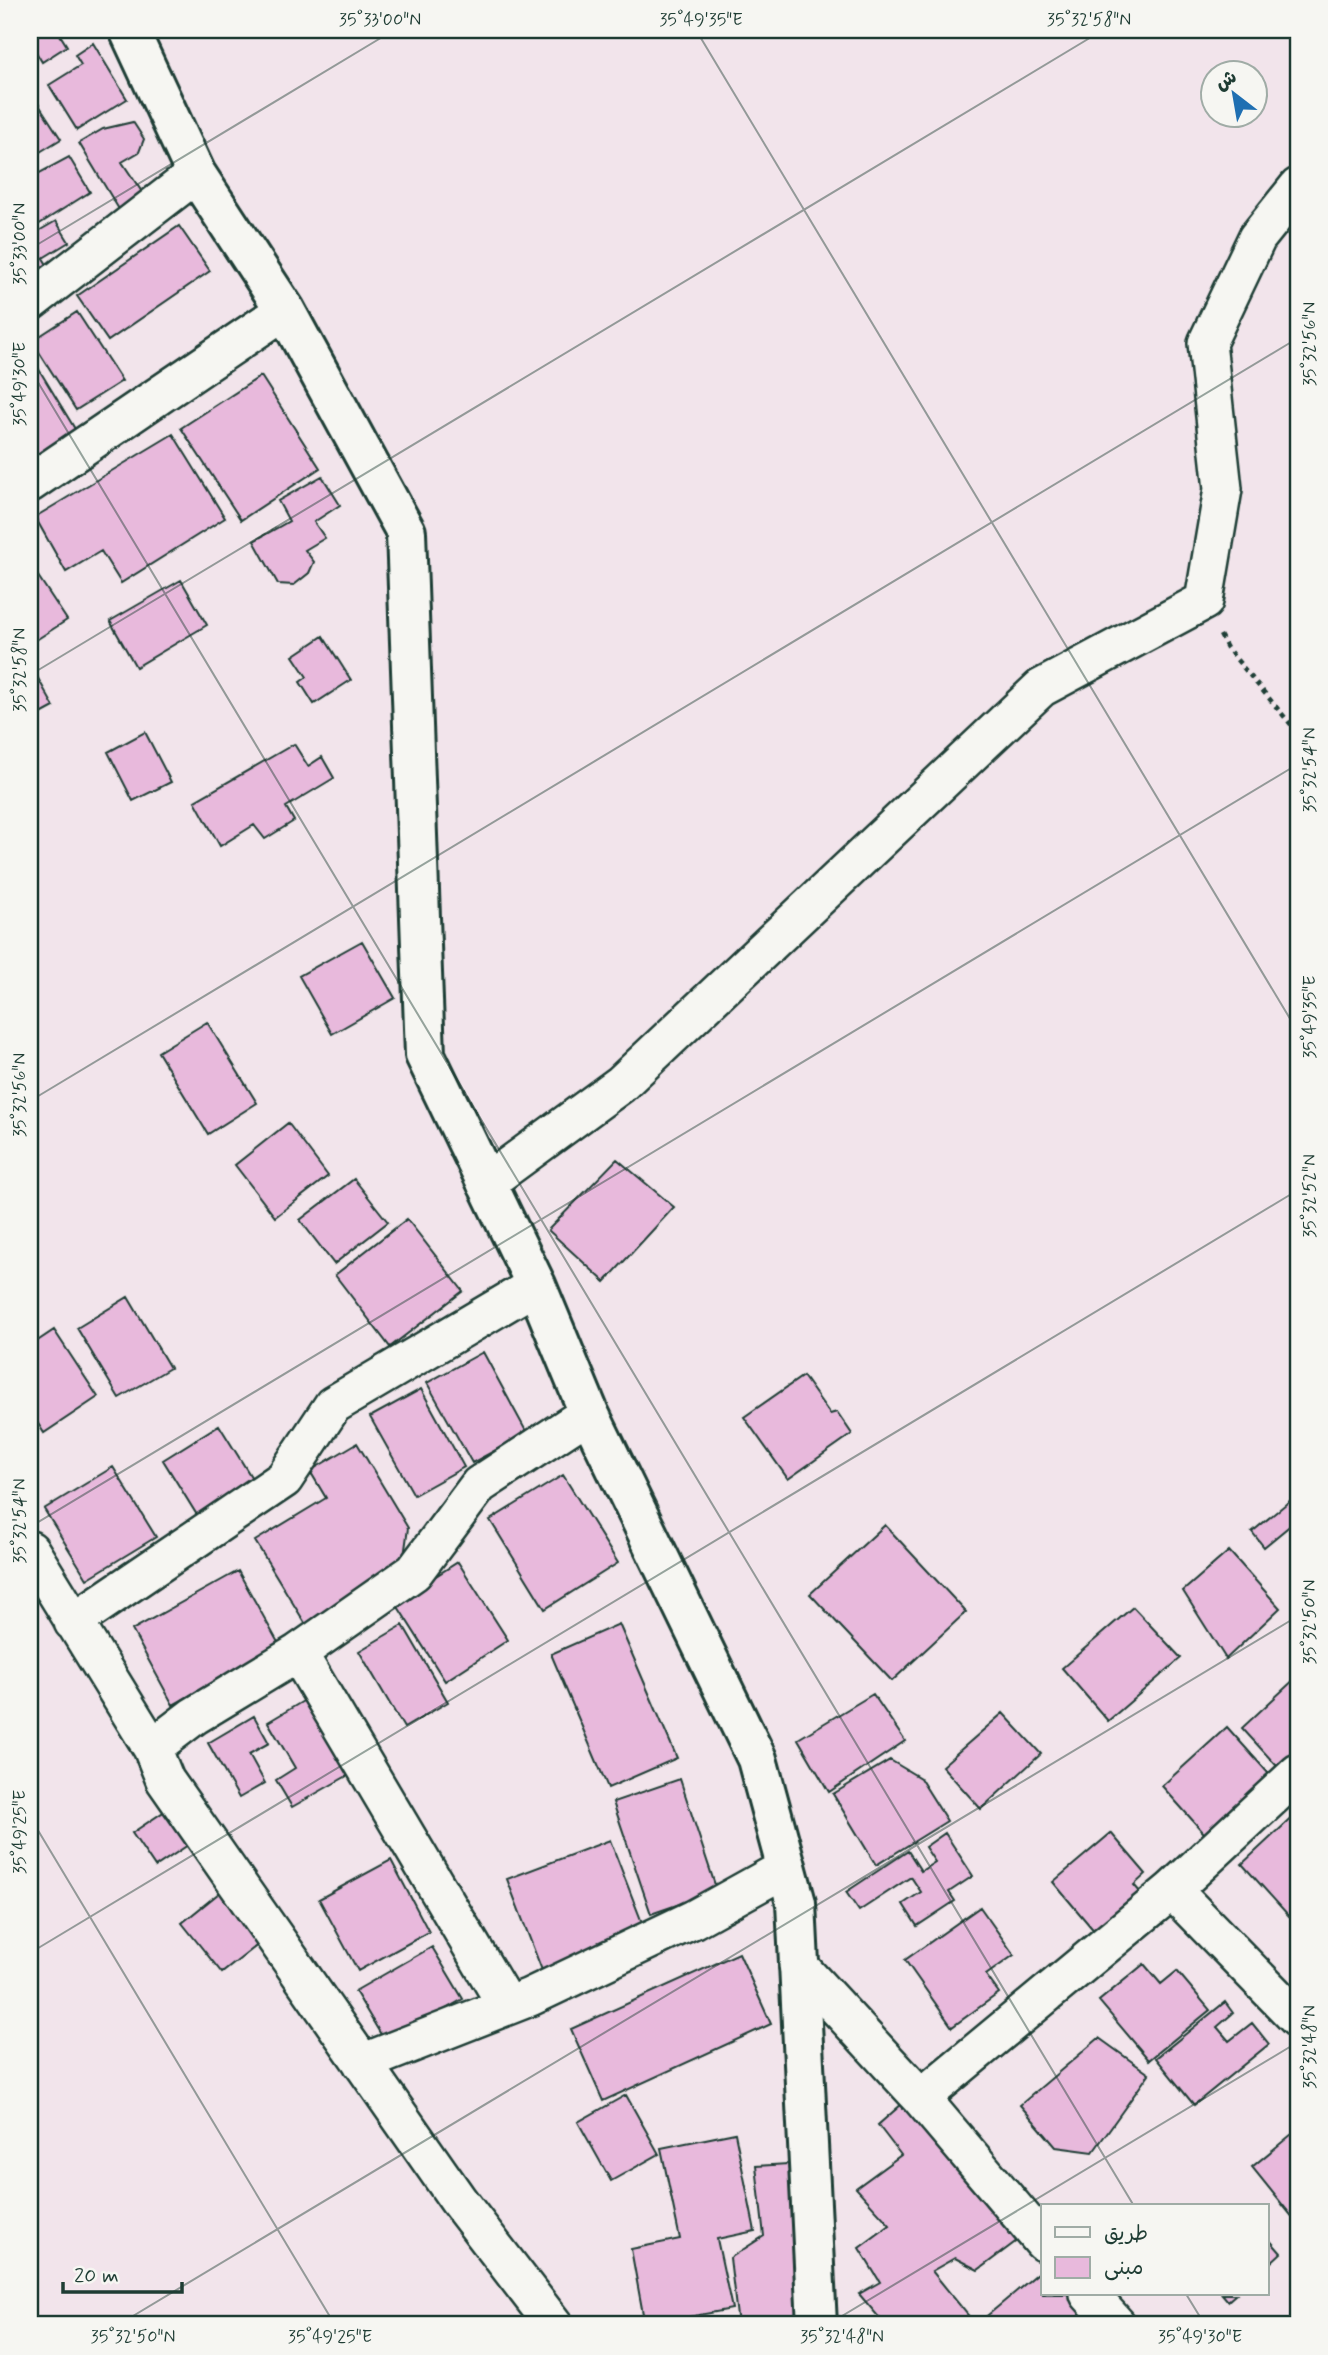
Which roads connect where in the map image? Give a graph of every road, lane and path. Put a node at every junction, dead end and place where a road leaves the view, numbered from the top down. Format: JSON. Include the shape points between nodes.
{"nodes":[{"id":1,"x":129,"y":30,"type":"edge"},
{"id":2,"x":196,"y":174,"type":"junction"},
{"id":3,"x":1298,"y":187,"type":"edge"},
{"id":4,"x":30,"y":302,"type":"edge"},
{"id":5,"x":285,"y":310,"type":"junction"},
{"id":6,"x":30,"y":483,"type":"edge"},
{"id":7,"x":1204,"y":601,"type":"junction"},
{"id":8,"x":1298,"y":733,"type":"edge"},
{"id":9,"x":486,"y":1183,"type":"junction"},
{"id":10,"x":536,"y":1285,"type":"junction"},
{"id":11,"x":589,"y":1413,"type":"junction"},
{"id":12,"x":30,"y":1550,"type":"edge"},
{"id":13,"x":73,"y":1622,"type":"junction"},
{"id":14,"x":298,"y":1653,"type":"junction"},
{"id":15,"x":152,"y":1748,"type":"junction"},
{"id":16,"x":1298,"y":1773,"type":"edge"},
{"id":17,"x":786,"y":1868,"type":"junction"},
{"id":18,"x":1172,"y":1890,"type":"junction"},
{"id":19,"x":798,"y":1965,"type":"junction"},
{"id":20,"x":508,"y":2006,"type":"junction"},
{"id":21,"x":1298,"y":2019,"type":"edge"},
{"id":22,"x":362,"y":2063,"type":"junction"},
{"id":23,"x":921,"y":2098,"type":"junction"},
{"id":24,"x":1041,"y":2240,"type":"edge"},
{"id":25,"x":1091,"y":2296,"type":"edge"},
{"id":26,"x":554,"y":2325,"type":"edge"},
{"id":27,"x":817,"y":2325,"type":"edge"},
{"id":28,"x":1117,"y":2325,"type":"edge"}],
"edges":[{"from":1,"to":2,"type":"street"},
{"from":2,"to":4,"type":"street"},
{"from":2,"to":5,"type":"street"},
{"from":3,"to":7,"type":"street","via":[[1257,238],[1207,343],[1223,489]]},
{"from":5,"to":6,"type":"street"},
{"from":5,"to":9,"type":"street","via":[[406,532],[425,1055]]},
{"from":7,"to":8,"type":"path","via":[[1227,648]]},
{"from":7,"to":9,"type":"street","via":[[1041,688],[621,1084]]},
{"from":9,"to":10,"type":"street"},
{"from":10,"to":11,"type":"street"},
{"from":10,"to":13,"type":"street","via":[[333,1405],[284,1479]]},
{"from":11,"to":14,"type":"street","via":[[479,1485],[414,1572]]},
{"from":11,"to":17,"type":"street","via":[[757,1759]]},
{"from":12,"to":13,"type":"street"},
{"from":13,"to":15,"type":"street"},
{"from":14,"to":15,"type":"street","via":[[194,1716]]},
{"from":14,"to":20,"type":"street"},
{"from":15,"to":22,"type":"street","via":[[165,1780]]},
{"from":16,"to":18,"type":"street"},
{"from":17,"to":19,"type":"street","via":[[796,1903]]},
{"from":17,"to":20,"type":"street","via":[[694,1919]]},
{"from":18,"to":21,"type":"street"},
{"from":18,"to":23,"type":"street"},
{"from":19,"to":23,"type":"street"},
{"from":19,"to":27,"type":"street"},
{"from":20,"to":22,"type":"street"},
{"from":22,"to":26,"type":"street","via":[[458,2200]]},
{"from":23,"to":24,"type":"street"},
{"from":25,"to":28,"type":"street"}]}
